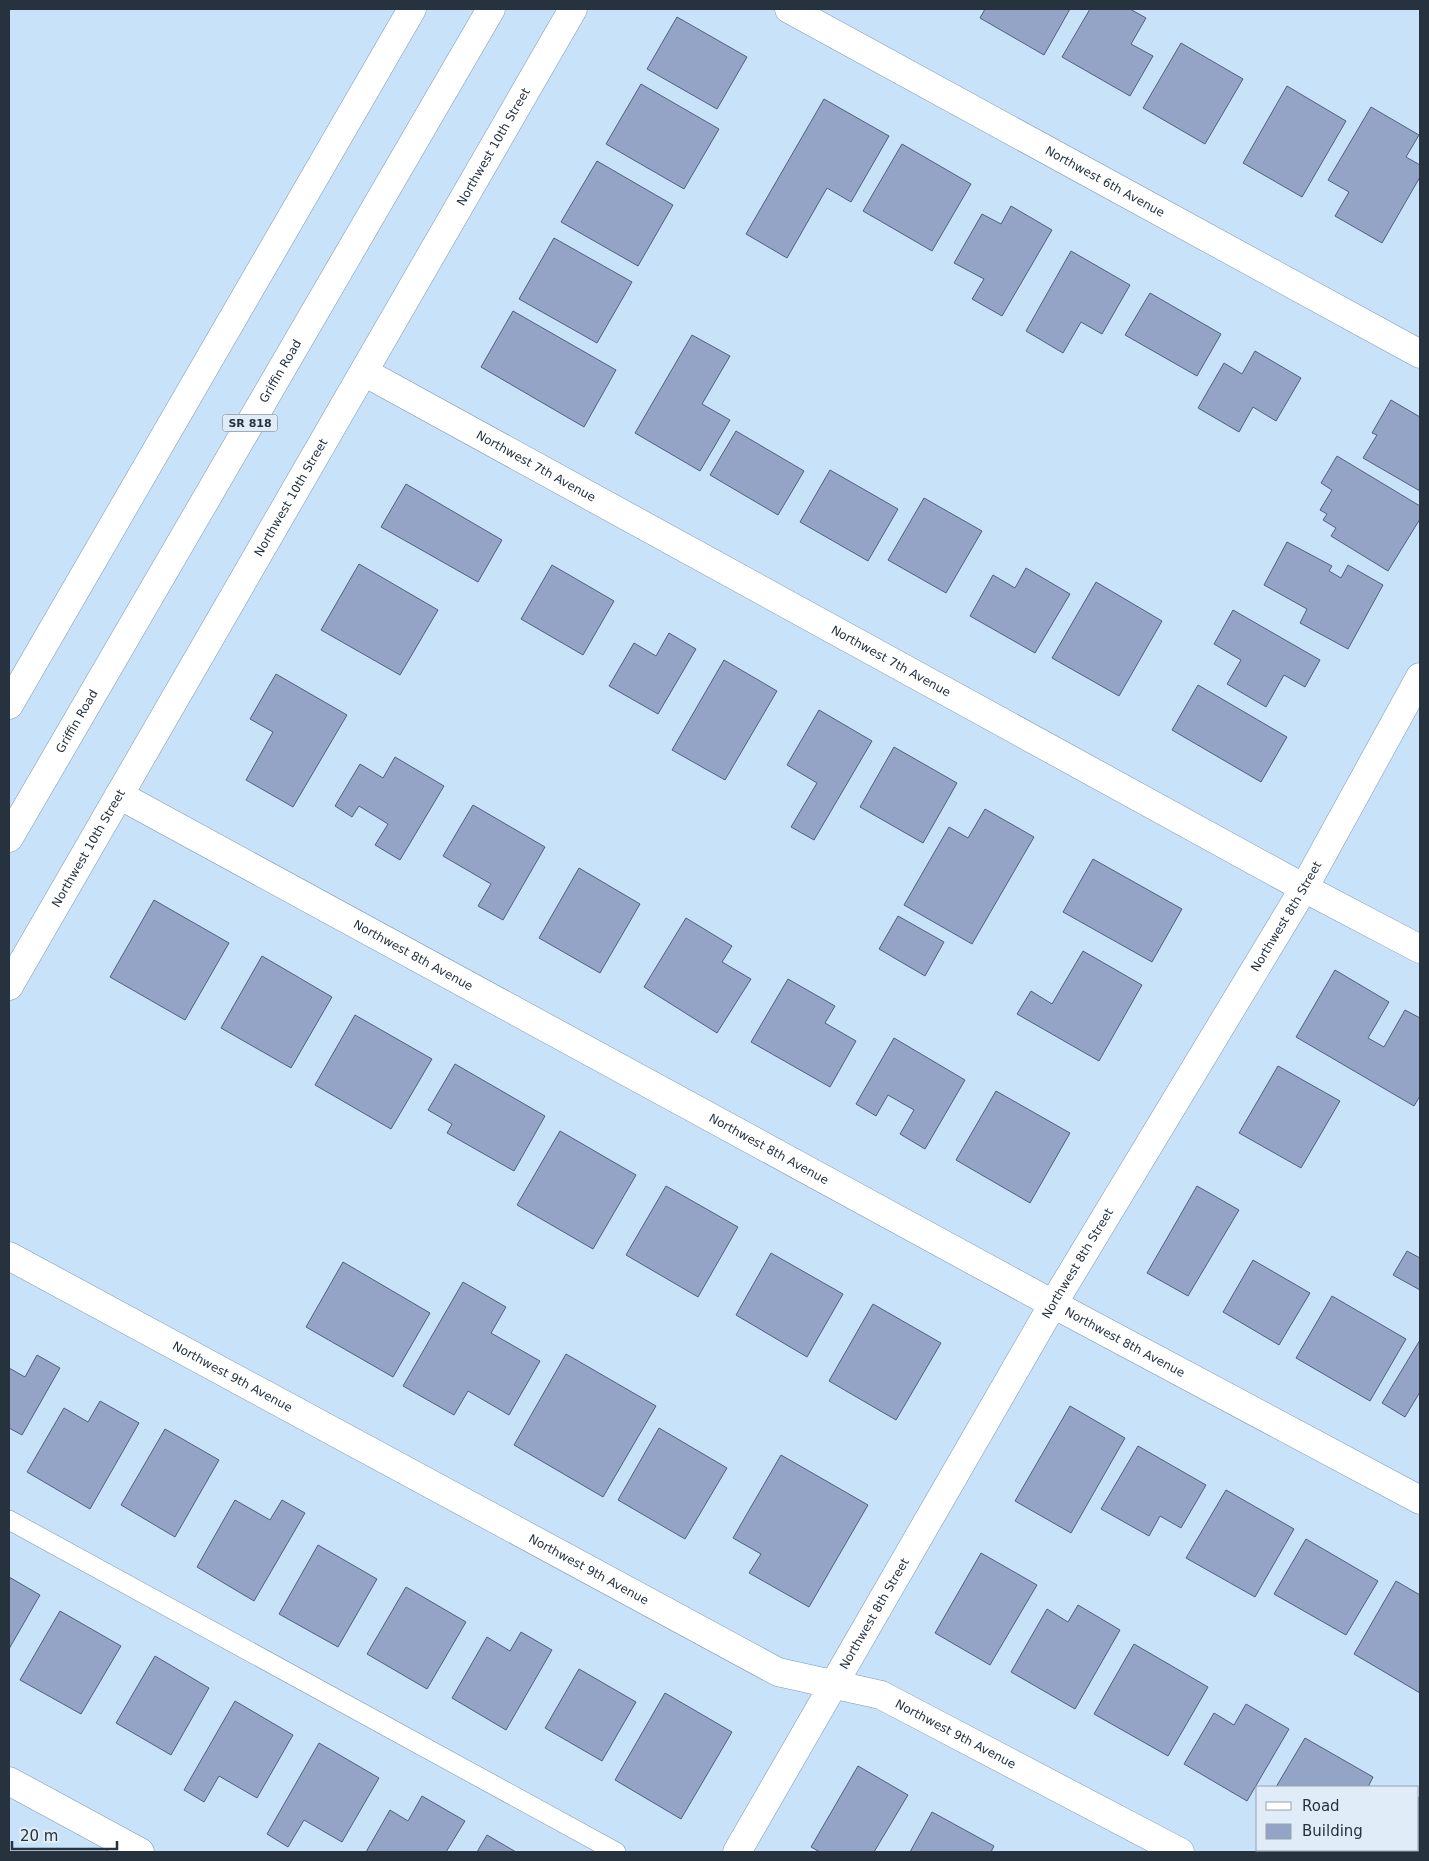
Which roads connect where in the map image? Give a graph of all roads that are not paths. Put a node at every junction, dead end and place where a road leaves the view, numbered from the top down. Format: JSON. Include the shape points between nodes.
{"nodes":[{"id":1,"x":412,"y":9,"type":"edge"},
{"id":2,"x":491,"y":9,"type":"edge"},
{"id":3,"x":573,"y":9,"type":"edge"},
{"id":4,"x":789,"y":9,"type":"edge"},
{"id":5,"x":1420,"y":354,"type":"edge"},
{"id":6,"x":364,"y":372,"type":"junction"},
{"id":7,"x":1420,"y":677,"type":"edge"},
{"id":8,"x":9,"y":705,"type":"edge"},
{"id":9,"x":119,"y":795,"type":"junction"},
{"id":10,"x":9,"y":838,"type":"edge"},
{"id":11,"x":1304,"y":888,"type":"junction"},
{"id":12,"x":1420,"y":949,"type":"edge"},
{"id":13,"x":9,"y":986,"type":"edge"},
{"id":14,"x":9,"y":1256,"type":"edge"},
{"id":15,"x":1053,"y":1304,"type":"junction"},
{"id":16,"x":1420,"y":1500,"type":"edge"},
{"id":17,"x":9,"y":1520,"type":"edge"},
{"id":18,"x":834,"y":1684,"type":"junction"},
{"id":19,"x":9,"y":1781,"type":"edge"},
{"id":20,"x":140,"y":1852,"type":"edge"},
{"id":21,"x":616,"y":1852,"type":"edge"},
{"id":22,"x":737,"y":1852,"type":"edge"},
{"id":23,"x":1180,"y":1852,"type":"edge"}],
"edges":[{"from":1,"to":8,"type":"street"},
{"from":2,"to":10,"type":"street","name":"Griffin Road","number":"SR 818"},
{"from":3,"to":6,"type":"street","name":"Northwest 10th Street"},
{"from":4,"to":5,"type":"street","name":"Northwest 6th Avenue"},
{"from":6,"to":9,"type":"street","name":"Northwest 10th Street"},
{"from":6,"to":11,"type":"street","name":"Northwest 7th Avenue"},
{"from":7,"to":11,"type":"street","name":"Northwest 8th Street"},
{"from":9,"to":13,"type":"street","name":"Northwest 10th Street"},
{"from":9,"to":15,"type":"street","name":"Northwest 8th Avenue"},
{"from":11,"to":12,"type":"street","name":"Northwest 7th Avenue"},
{"from":11,"to":15,"type":"street","name":"Northwest 8th Street"},
{"from":14,"to":18,"type":"street","name":"Northwest 9th Avenue","via":[[778,1672]]},
{"from":15,"to":16,"type":"street","name":"Northwest 8th Avenue"},
{"from":15,"to":18,"type":"street","name":"Northwest 8th Street"},
{"from":17,"to":21,"type":"lane"},
{"from":18,"to":22,"type":"street","name":"Northwest 8th Street"},
{"from":18,"to":23,"type":"street","name":"Northwest 9th Avenue","via":[[881,1695]]},
{"from":19,"to":20,"type":"street"}]}
